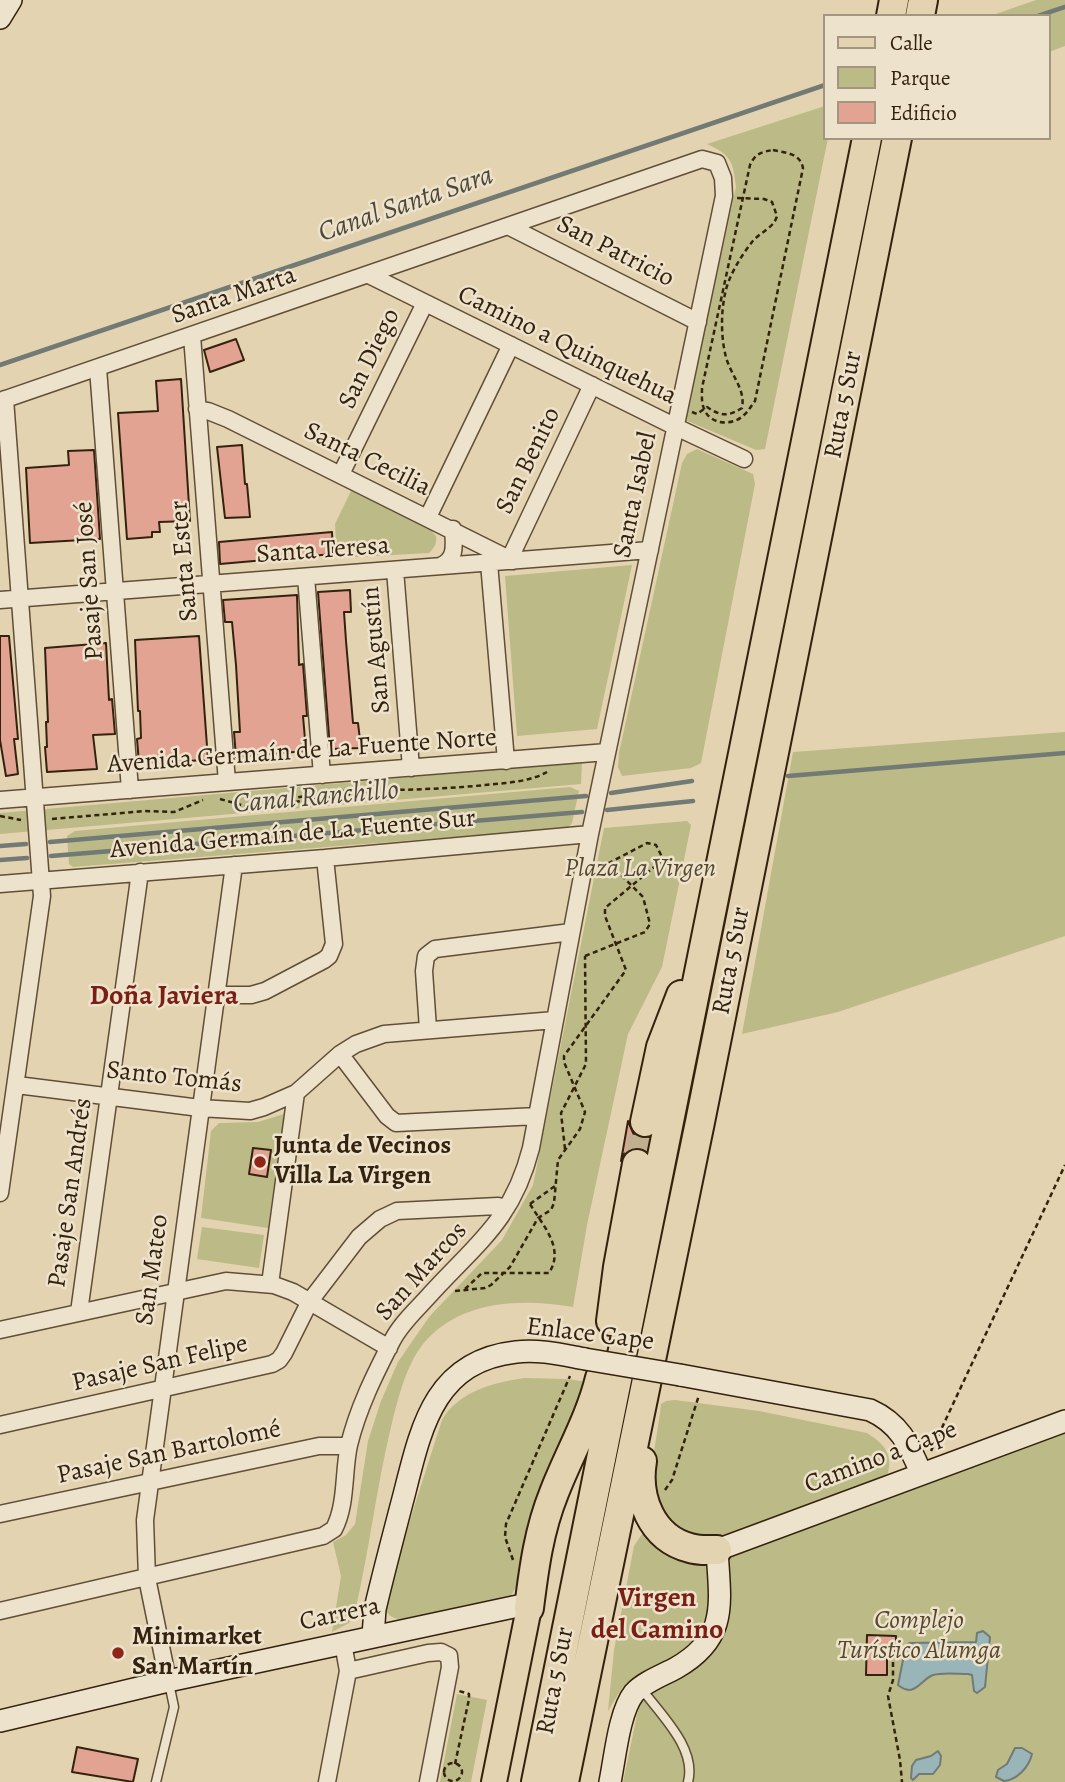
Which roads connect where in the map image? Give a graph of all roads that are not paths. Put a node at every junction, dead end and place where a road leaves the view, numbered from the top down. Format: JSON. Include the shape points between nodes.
{"nodes":[{"id":1,"x":11,"y":0,"type":"edge"},
{"id":2,"x":0,"y":18,"type":"edge"},
{"id":3,"x":867,"y":140,"type":"edge"},
{"id":4,"x":897,"y":140,"type":"edge"},
{"id":5,"x":720,"y":167,"type":"joint"},
{"id":6,"x":510,"y":227,"type":"junction"},
{"id":7,"x":369,"y":275,"type":"junction"},
{"id":8,"x":425,"y":303,"type":"junction"},
{"id":9,"x":698,"y":322,"type":"junction"},
{"id":10,"x":192,"y":336,"type":"junction"},
{"id":11,"x":511,"y":345,"type":"junction"},
{"id":12,"x":98,"y":368,"type":"junction"},
{"id":13,"x":592,"y":385,"type":"junction"},
{"id":14,"x":2,"y":400,"type":"edge"},
{"id":15,"x":197,"y":410,"type":"junction"},
{"id":16,"x":676,"y":427,"type":"junction"},
{"id":17,"x":744,"y":459,"type":"dead end"},
{"id":18,"x":341,"y":474,"type":"junction"},
{"id":19,"x":428,"y":517,"type":"junction"},
{"id":20,"x":453,"y":529,"type":"junction"},
{"id":21,"x":650,"y":550,"type":"junction"},
{"id":22,"x":511,"y":559,"type":"junction"},
{"id":23,"x":489,"y":563,"type":"junction"},
{"id":24,"x":440,"y":566,"type":"junction"},
{"id":25,"x":395,"y":570,"type":"junction"},
{"id":26,"x":306,"y":576,"type":"junction"},
{"id":27,"x":211,"y":584,"type":"junction"},
{"id":28,"x":116,"y":591,"type":"junction"},
{"id":29,"x":21,"y":598,"type":"junction"},
{"id":30,"x":0,"y":600,"type":"edge"},
{"id":31,"x":607,"y":752,"type":"junction"},
{"id":32,"x":506,"y":761,"type":"junction"},
{"id":33,"x":411,"y":768,"type":"junction"},
{"id":34,"x":321,"y":775,"type":"junction"},
{"id":35,"x":227,"y":782,"type":"junction"},
{"id":36,"x":130,"y":790,"type":"junction"},
{"id":37,"x":35,"y":797,"type":"junction"},
{"id":38,"x":0,"y":800,"type":"edge"},
{"id":39,"x":590,"y":834,"type":"junction"},
{"id":40,"x":326,"y":858,"type":"junction"},
{"id":41,"x":234,"y":865,"type":"junction"},
{"id":42,"x":140,"y":872,"type":"junction"},
{"id":43,"x":41,"y":880,"type":"junction"},
{"id":44,"x":0,"y":884,"type":"edge"},
{"id":45,"x":714,"y":904,"type":"junction"},
{"id":46,"x":571,"y":932,"type":"junction"},
{"id":47,"x":216,"y":995,"type":"junction"},
{"id":48,"x":555,"y":1020,"type":"junction"},
{"id":49,"x":428,"y":1029,"type":"junction"},
{"id":50,"x":340,"y":1054,"type":"junction"},
{"id":51,"x":17,"y":1085,"type":"junction"},
{"id":52,"x":296,"y":1093,"type":"junction"},
{"id":53,"x":109,"y":1096,"type":"junction"},
{"id":54,"x":200,"y":1108,"type":"junction"},
{"id":55,"x":537,"y":1116,"type":"junction"},
{"id":56,"x":645,"y":1122,"type":"tunnel mouth"},
{"id":57,"x":637,"y":1164,"type":"tunnel mouth"},
{"id":58,"x":0,"y":1193,"type":"edge"},
{"id":59,"x":513,"y":1205,"type":"junction"},
{"id":60,"x":270,"y":1284,"type":"junction"},
{"id":61,"x":175,"y":1290,"type":"junction"},
{"id":62,"x":310,"y":1301,"type":"junction"},
{"id":63,"x":79,"y":1312,"type":"junction"},
{"id":64,"x":0,"y":1330,"type":"edge"},
{"id":65,"x":656,"y":1330,"type":"junction"},
{"id":66,"x":389,"y":1348,"type":"junction"},
{"id":67,"x":162,"y":1389,"type":"junction"},
{"id":68,"x":1065,"y":1421,"type":"edge"},
{"id":69,"x":0,"y":1425,"type":"edge"},
{"id":70,"x":349,"y":1446,"type":"junction"},
{"id":71,"x":921,"y":1473,"type":"junction"},
{"id":72,"x":150,"y":1482,"type":"junction"},
{"id":73,"x":0,"y":1514,"type":"edge"},
{"id":74,"x":717,"y":1550,"type":"junction"},
{"id":75,"x":147,"y":1578,"type":"junction"},
{"id":76,"x":529,"y":1608,"type":"junction"},
{"id":77,"x":0,"y":1611,"type":"edge"},
{"id":78,"x":373,"y":1636,"type":"junction"},
{"id":79,"x":343,"y":1643,"type":"junction"},
{"id":80,"x":348,"y":1671,"type":"junction"},
{"id":81,"x":169,"y":1681,"type":"junction"},
{"id":82,"x":640,"y":1688,"type":"junction"},
{"id":83,"x":0,"y":1721,"type":"edge"},
{"id":84,"x":156,"y":1782,"type":"edge"},
{"id":85,"x":327,"y":1782,"type":"edge"},
{"id":86,"x":428,"y":1782,"type":"edge"},
{"id":87,"x":494,"y":1782,"type":"edge"},
{"id":88,"x":537,"y":1782,"type":"edge"},
{"id":89,"x":564,"y":1782,"type":"edge"},
{"id":90,"x":610,"y":1782,"type":"edge"},
{"id":91,"x":688,"y":1782,"type":"edge"}],
"edges":[{"from":1,"to":2,"type":"street"},
{"from":3,"to":45,"type":"highway","name":"Ruta 5 Sur"},
{"from":4,"to":65,"type":"highway","name":"Ruta 5 Sur"},
{"from":5,"to":6,"type":"street","name":"Santa Marta","via":[[702,159]]},
{"from":5,"to":9,"type":"street","name":"Santa Isabel","via":[[724,196]]},
{"from":6,"to":7,"type":"street","name":"Santa Marta"},
{"from":6,"to":9,"type":"street","name":"San Patricio"},
{"from":7,"to":8,"type":"street","name":"Camino a Quinquehua"},
{"from":7,"to":10,"type":"street","name":"Santa Marta"},
{"from":8,"to":11,"type":"street","name":"Camino a Quinquehua"},
{"from":8,"to":18,"type":"street","name":"San Diego"},
{"from":9,"to":16,"type":"street","name":"Santa Isabel"},
{"from":10,"to":12,"type":"street","name":"Santa Marta"},
{"from":10,"to":15,"type":"street","name":"Santa Ester"},
{"from":11,"to":13,"type":"street","name":"Camino a Quinquehua"},
{"from":11,"to":19,"type":"street"},
{"from":12,"to":14,"type":"street","name":"Santa Marta"},
{"from":12,"to":28,"type":"street","name":"Pasaje San José"},
{"from":13,"to":16,"type":"street","name":"Camino a Quinquehua"},
{"from":13,"to":22,"type":"street","name":"San Benito"},
{"from":14,"to":29,"type":"street"},
{"from":15,"to":18,"type":"street","name":"Santa Cecilia","via":[[228,419]]},
{"from":15,"to":27,"type":"street","name":"Santa Ester"},
{"from":16,"to":17,"type":"street","name":"Camino a Quinquehua"},
{"from":16,"to":21,"type":"street","name":"Santa Isabel"},
{"from":18,"to":19,"type":"street","name":"Santa Cecilia"},
{"from":19,"to":20,"type":"street","name":"Santa Cecilia"},
{"from":20,"to":22,"type":"street","name":"Santa Cecilia"},
{"from":20,"to":24,"type":"street","via":[[453,553]]},
{"from":21,"to":22,"type":"street","name":"Santa Teresa"},
{"from":21,"to":31,"type":"street","name":"Santa Isabel"},
{"from":22,"to":23,"type":"street","name":"Santa Teresa"},
{"from":23,"to":24,"type":"street","name":"Santa Teresa"},
{"from":23,"to":32,"type":"street"},
{"from":24,"to":25,"type":"street","name":"Santa Teresa"},
{"from":25,"to":26,"type":"street","name":"Santa Teresa"},
{"from":25,"to":33,"type":"street","name":"San Agustín"},
{"from":26,"to":27,"type":"street","name":"Santa Teresa"},
{"from":26,"to":34,"type":"street"},
{"from":27,"to":28,"type":"street","name":"Santa Teresa"},
{"from":27,"to":35,"type":"street","name":"Santa Ester"},
{"from":28,"to":29,"type":"street","name":"Santa Teresa"},
{"from":28,"to":36,"type":"street","name":"Pasaje San José"},
{"from":29,"to":30,"type":"street","name":"Santa Teresa"},
{"from":29,"to":37,"type":"street"},
{"from":31,"to":32,"type":"street","name":"Avenida Germaín de La Fuente Norte"},
{"from":31,"to":39,"type":"street","name":"Santa Isabel"},
{"from":32,"to":33,"type":"street","name":"Avenida Germaín de La Fuente Norte"},
{"from":33,"to":34,"type":"street","name":"Avenida Germaín de La Fuente Norte"},
{"from":34,"to":35,"type":"street","name":"Avenida Germaín de La Fuente Norte"},
{"from":35,"to":36,"type":"street","name":"Avenida Germaín de La Fuente Norte"},
{"from":36,"to":37,"type":"street","name":"Avenida Germaín de La Fuente Norte"},
{"from":37,"to":38,"type":"street","name":"Avenida Germaín de La Fuente Norte"},
{"from":37,"to":43,"type":"street"},
{"from":39,"to":40,"type":"street","name":"Avenida Germaín de La Fuente Sur"},
{"from":39,"to":46,"type":"street","name":"San Marcos"},
{"from":40,"to":41,"type":"street","name":"Avenida Germaín de La Fuente Sur"},
{"from":40,"to":47,"type":"street","via":[[334,944],[329,956],[265,992]]},
{"from":41,"to":42,"type":"street","name":"Avenida Germaín de La Fuente Sur"},
{"from":41,"to":47,"type":"street","name":"San Mateo"},
{"from":42,"to":43,"type":"street","name":"Avenida Germaín de La Fuente Sur"},
{"from":42,"to":53,"type":"street","name":"Pasaje San Andrés"},
{"from":43,"to":44,"type":"street","name":"Avenida Germaín de La Fuente Sur"},
{"from":43,"to":51,"type":"street","via":[[41,916]]},
{"from":45,"to":56,"type":"highway","via":[[662,1047]]},
{"from":45,"to":88,"type":"highway","name":"Ruta 5 Sur"},
{"from":46,"to":48,"type":"street","name":"San Marcos"},
{"from":46,"to":49,"type":"street","via":[[435,949],[426,956],[424,971]]},
{"from":47,"to":54,"type":"street","name":"San Mateo"},
{"from":48,"to":49,"type":"street","name":"Santo Tomás"},
{"from":48,"to":55,"type":"street","name":"San Marcos"},
{"from":49,"to":50,"type":"street","name":"Santo Tomás","via":[[384,1034]]},
{"from":50,"to":52,"type":"street","name":"Santo Tomás"},
{"from":50,"to":55,"type":"street","via":[[396,1122]]},
{"from":51,"to":53,"type":"street","name":"Santo Tomás"},
{"from":51,"to":58,"type":"street"},
{"from":52,"to":54,"type":"street","name":"Santo Tomás","via":[[250,1111]]},
{"from":52,"to":60,"type":"street"},
{"from":53,"to":54,"type":"street","name":"Santo Tomás"},
{"from":53,"to":63,"type":"street","name":"Pasaje San Andrés"},
{"from":54,"to":61,"type":"street","name":"San Mateo"},
{"from":55,"to":59,"type":"street","name":"San Marcos"},
{"from":57,"to":76,"type":"highway","via":[[600,1378],[587,1421],[546,1513]]},
{"from":59,"to":62,"type":"street","name":"Pasaje San Felipe","via":[[389,1213],[359,1237]]},
{"from":59,"to":66,"type":"street","name":"San Marcos","via":[[401,1327]]},
{"from":60,"to":61,"type":"street","via":[[226,1281]]},
{"from":60,"to":62,"type":"street"},
{"from":61,"to":63,"type":"street"},
{"from":61,"to":67,"type":"street","name":"San Mateo"},
{"from":62,"to":66,"type":"street"},
{"from":62,"to":67,"type":"street","name":"Pasaje San Felipe","via":[[279,1360]]},
{"from":63,"to":64,"type":"street"},
{"from":65,"to":74,"type":"highway","via":[[657,1375],[639,1486],[645,1508],[679,1544]]},
{"from":65,"to":89,"type":"highway","name":"Ruta 5 Sur"},
{"from":66,"to":70,"type":"street","name":"San Marcos","via":[[363,1400]]},
{"from":67,"to":69,"type":"street","name":"Pasaje San Felipe"},
{"from":67,"to":72,"type":"street","name":"San Mateo"},
{"from":68,"to":71,"type":"street","name":"Camino a Cape"},
{"from":70,"to":72,"type":"street","name":"Pasaje San Bartolomé","via":[[319,1446]]},
{"from":70,"to":75,"type":"street","name":"San Marcos","via":[[341,1510],[329,1533]]},
{"from":71,"to":74,"type":"street","name":"Camino a Cape"},
{"from":71,"to":78,"type":"street","name":"Enlace Cape","bridge":true,"via":[[899,1429],[870,1410],[582,1358],[531,1351],[502,1354],[463,1372],[427,1415],[374,1608]]},
{"from":72,"to":73,"type":"street","name":"Pasaje San Bartolomé"},
{"from":72,"to":75,"type":"street","name":"San Mateo","via":[[145,1520]]},
{"from":74,"to":82,"type":"street","via":[[719,1609],[707,1645],[689,1661]]},
{"from":75,"to":77,"type":"street","name":"San Marcos"},
{"from":75,"to":81,"type":"street","name":"San Mateo"},
{"from":76,"to":78,"type":"street","name":"Carrera","via":[[517,1606]]},
{"from":76,"to":87,"type":"main road"},
{"from":78,"to":79,"type":"street","name":"Carrera"},
{"from":79,"to":80,"type":"street"},
{"from":79,"to":81,"type":"street","name":"Carrera"},
{"from":80,"to":85,"type":"street"},
{"from":80,"to":86,"type":"street","via":[[428,1653],[449,1656]]},
{"from":81,"to":83,"type":"street","name":"Carrera"},
{"from":81,"to":84,"type":"lane","via":[[174,1707]]},
{"from":82,"to":90,"type":"street","via":[[624,1714]]},
{"from":82,"to":91,"type":"lane","via":[[684,1746]]}]}
